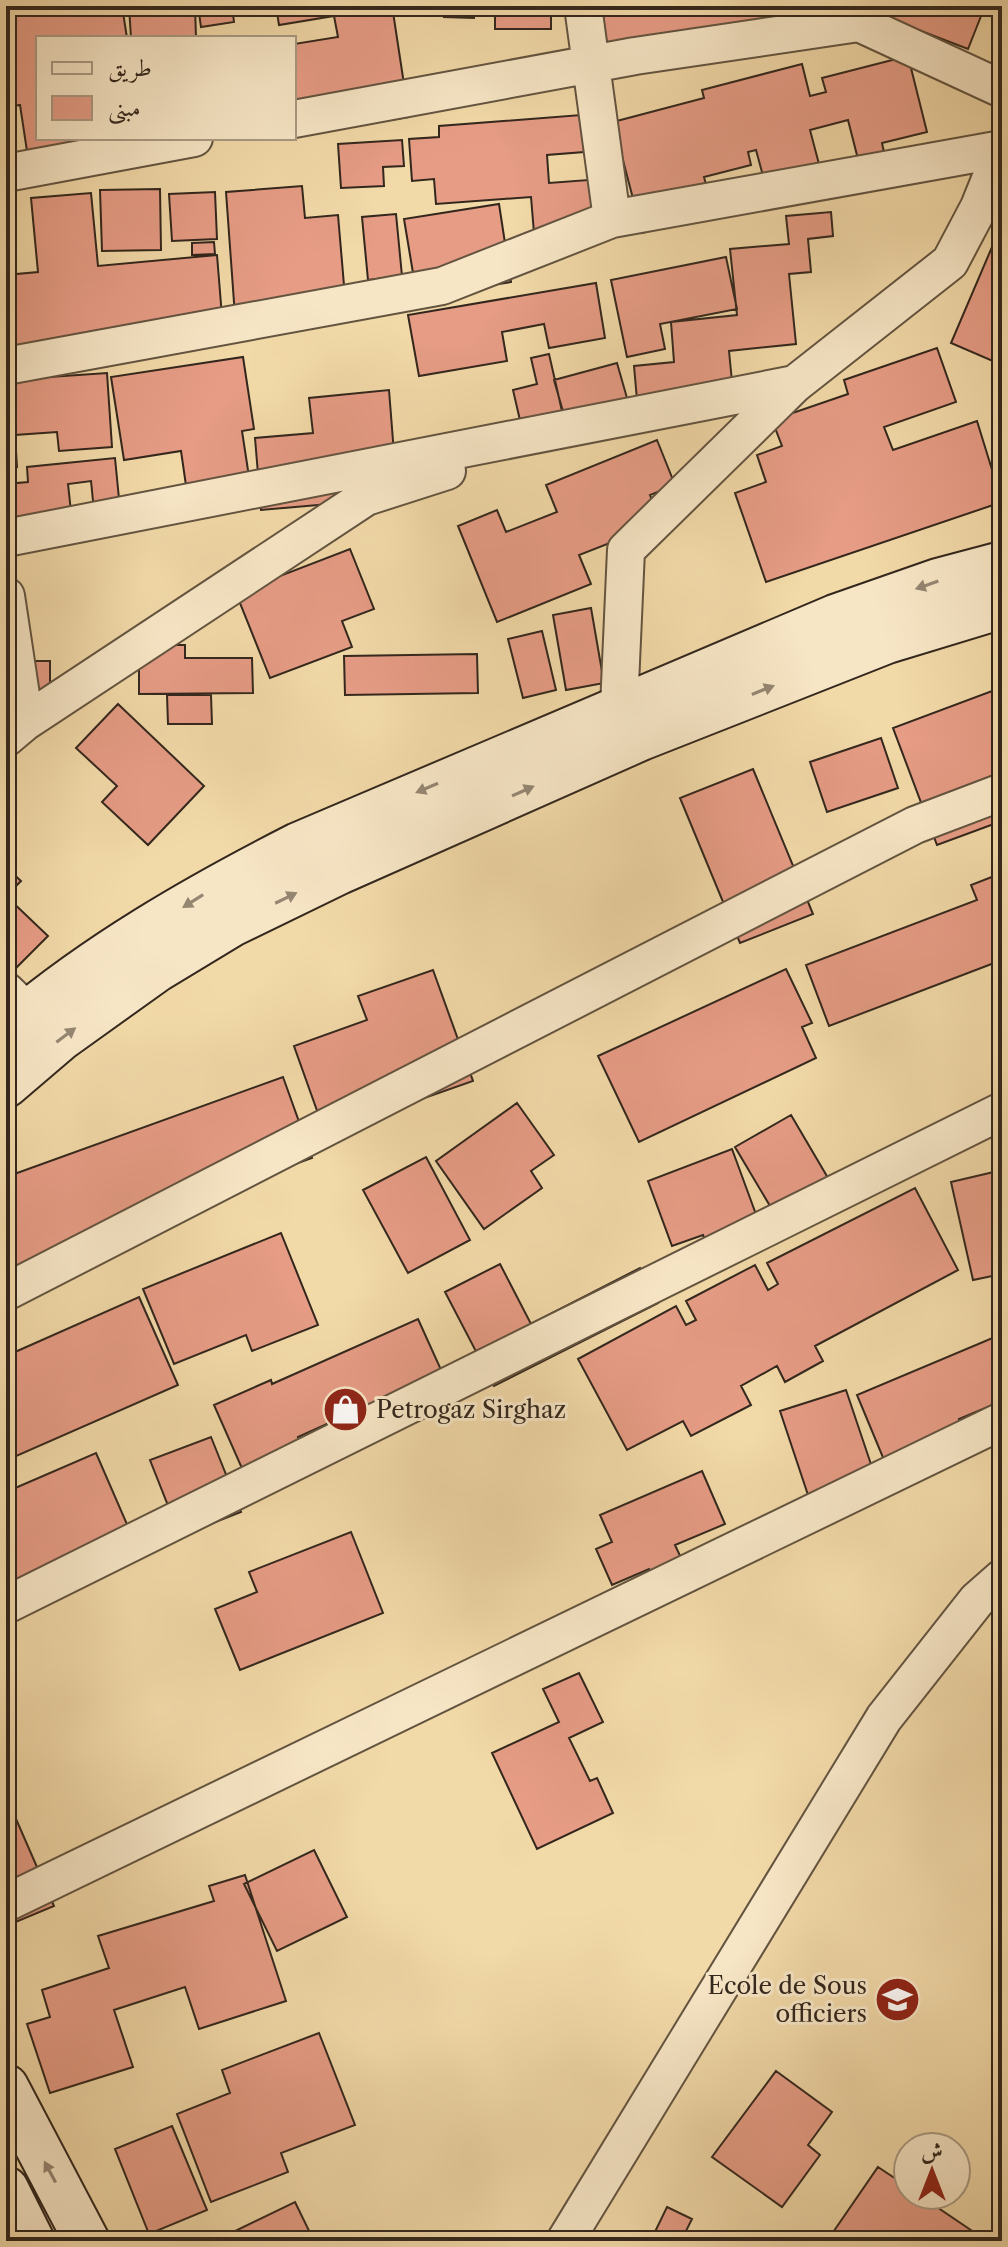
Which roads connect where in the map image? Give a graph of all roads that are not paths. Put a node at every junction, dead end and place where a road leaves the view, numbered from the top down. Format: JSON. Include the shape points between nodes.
{"nodes":[{"id":1,"x":583,"y":6,"type":"edge"},
{"id":2,"x":591,"y":64,"type":"junction"},
{"id":3,"x":1002,"y":89,"type":"edge"},
{"id":4,"x":296,"y":119,"type":"edge"},
{"id":5,"x":183,"y":140,"type":"edge"},
{"id":6,"x":1002,"y":150,"type":"edge"},
{"id":7,"x":6,"y":173,"type":"edge"},
{"id":8,"x":990,"y":213,"type":"edge"},
{"id":9,"x":612,"y":219,"type":"junction"},
{"id":10,"x":6,"y":366,"type":"edge"},
{"id":11,"x":795,"y":384,"type":"junction"},
{"id":12,"x":609,"y":420,"type":"junction"},
{"id":13,"x":6,"y":538,"type":"edge"},
{"id":14,"x":1002,"y":564,"type":"edge"},
{"id":15,"x":6,"y":596,"type":"edge"},
{"id":16,"x":1002,"y":606,"type":"edge"},
{"id":17,"x":619,"y":707,"type":"junction"},
{"id":18,"x":15,"y":730,"type":"edge"},
{"id":19,"x":1002,"y":792,"type":"edge"},
{"id":20,"x":13,"y":1011,"type":"edge"},
{"id":21,"x":6,"y":1085,"type":"edge"},
{"id":22,"x":1002,"y":1111,"type":"edge"},
{"id":23,"x":6,"y":1292,"type":"edge"},
{"id":24,"x":1002,"y":1421,"type":"edge"},
{"id":25,"x":1002,"y":1578,"type":"edge"},
{"id":26,"x":6,"y":1605,"type":"edge"},
{"id":27,"x":6,"y":1903,"type":"edge"},
{"id":28,"x":6,"y":2087,"type":"edge"},
{"id":29,"x":6,"y":2189,"type":"edge"},
{"id":30,"x":32,"y":2241,"type":"edge"},
{"id":31,"x":87,"y":2241,"type":"edge"},
{"id":32,"x":565,"y":2241,"type":"edge"}],
"edges":[{"from":1,"to":2,"type":"street"},
{"from":2,"to":3,"type":"street","via":[[859,23]]},
{"from":2,"to":4,"type":"street"},
{"from":2,"to":9,"type":"street"},
{"from":5,"to":7,"type":"street"},
{"from":6,"to":8,"type":"street"},
{"from":6,"to":9,"type":"street"},
{"from":8,"to":11,"type":"street","via":[[950,262]]},
{"from":9,"to":10,"type":"street","via":[[442,286]]},
{"from":11,"to":12,"type":"street"},
{"from":11,"to":17,"type":"street","via":[[626,550]]},
{"from":12,"to":13,"type":"street"},
{"from":12,"to":18,"type":"street","via":[[366,497]]},
{"from":14,"to":17,"type":"street","one_way":true,"via":[[835,617]]},
{"from":15,"to":18,"type":"street"},
{"from":21,"to":16,"type":"street","one_way":true,"via":[[156,970],[232,924],[339,872],[641,738],[887,641]]},
{"from":17,"to":20,"type":"street","one_way":true,"via":[[402,798],[219,885]]},
{"from":19,"to":23,"type":"street","via":[[915,825]]},
{"from":22,"to":26,"type":"street"},
{"from":24,"to":27,"type":"street"},
{"from":25,"to":32,"type":"street","via":[[977,1600],[884,1718]]},
{"from":31,"to":28,"type":"street","one_way":true},
{"from":29,"to":30,"type":"street"}]}
